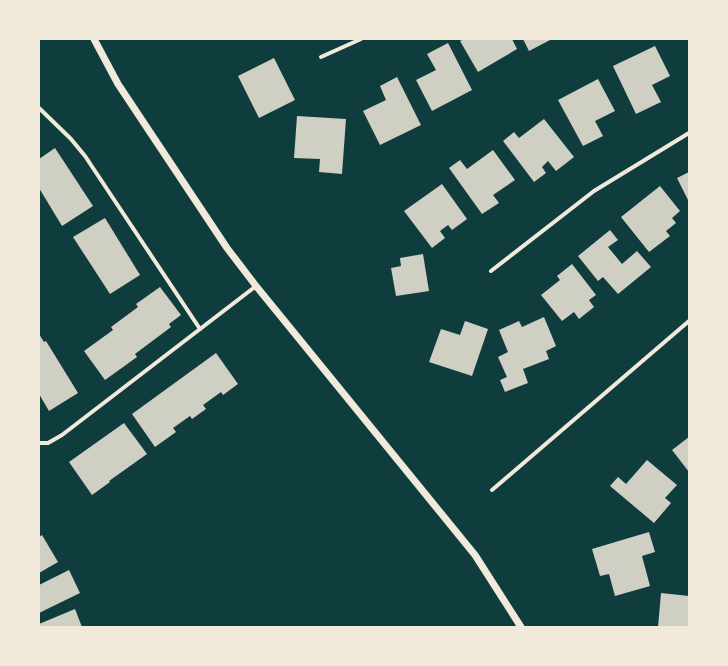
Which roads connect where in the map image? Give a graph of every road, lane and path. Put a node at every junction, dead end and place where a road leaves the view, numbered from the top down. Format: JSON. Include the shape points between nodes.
{"nodes":[{"id":1,"x":94,"y":39,"type":"edge"},
{"id":2,"x":361,"y":39,"type":"edge"},
{"id":3,"x":321,"y":57,"type":"dead end"},
{"id":4,"x":39,"y":108,"type":"edge"},
{"id":5,"x":689,"y":133,"type":"edge"},
{"id":6,"x":491,"y":271,"type":"dead end"},
{"id":7,"x":256,"y":286,"type":"junction"},
{"id":8,"x":689,"y":321,"type":"edge"},
{"id":9,"x":200,"y":330,"type":"junction"},
{"id":10,"x":39,"y":443,"type":"edge"},
{"id":11,"x":492,"y":490,"type":"dead end"},
{"id":12,"x":521,"y":627,"type":"edge"}],
"edges":[{"from":1,"to":7,"type":"street","via":[[118,84],[227,248]]},
{"from":2,"to":3,"type":"street"},
{"from":4,"to":9,"type":"street","via":[[85,156]]},
{"from":5,"to":6,"type":"street","via":[[594,191]]},
{"from":7,"to":9,"type":"street"},
{"from":7,"to":12,"type":"street","via":[[475,555]]},
{"from":8,"to":11,"type":"street"},
{"from":9,"to":10,"type":"street","via":[[62,435],[48,443]]}]}
